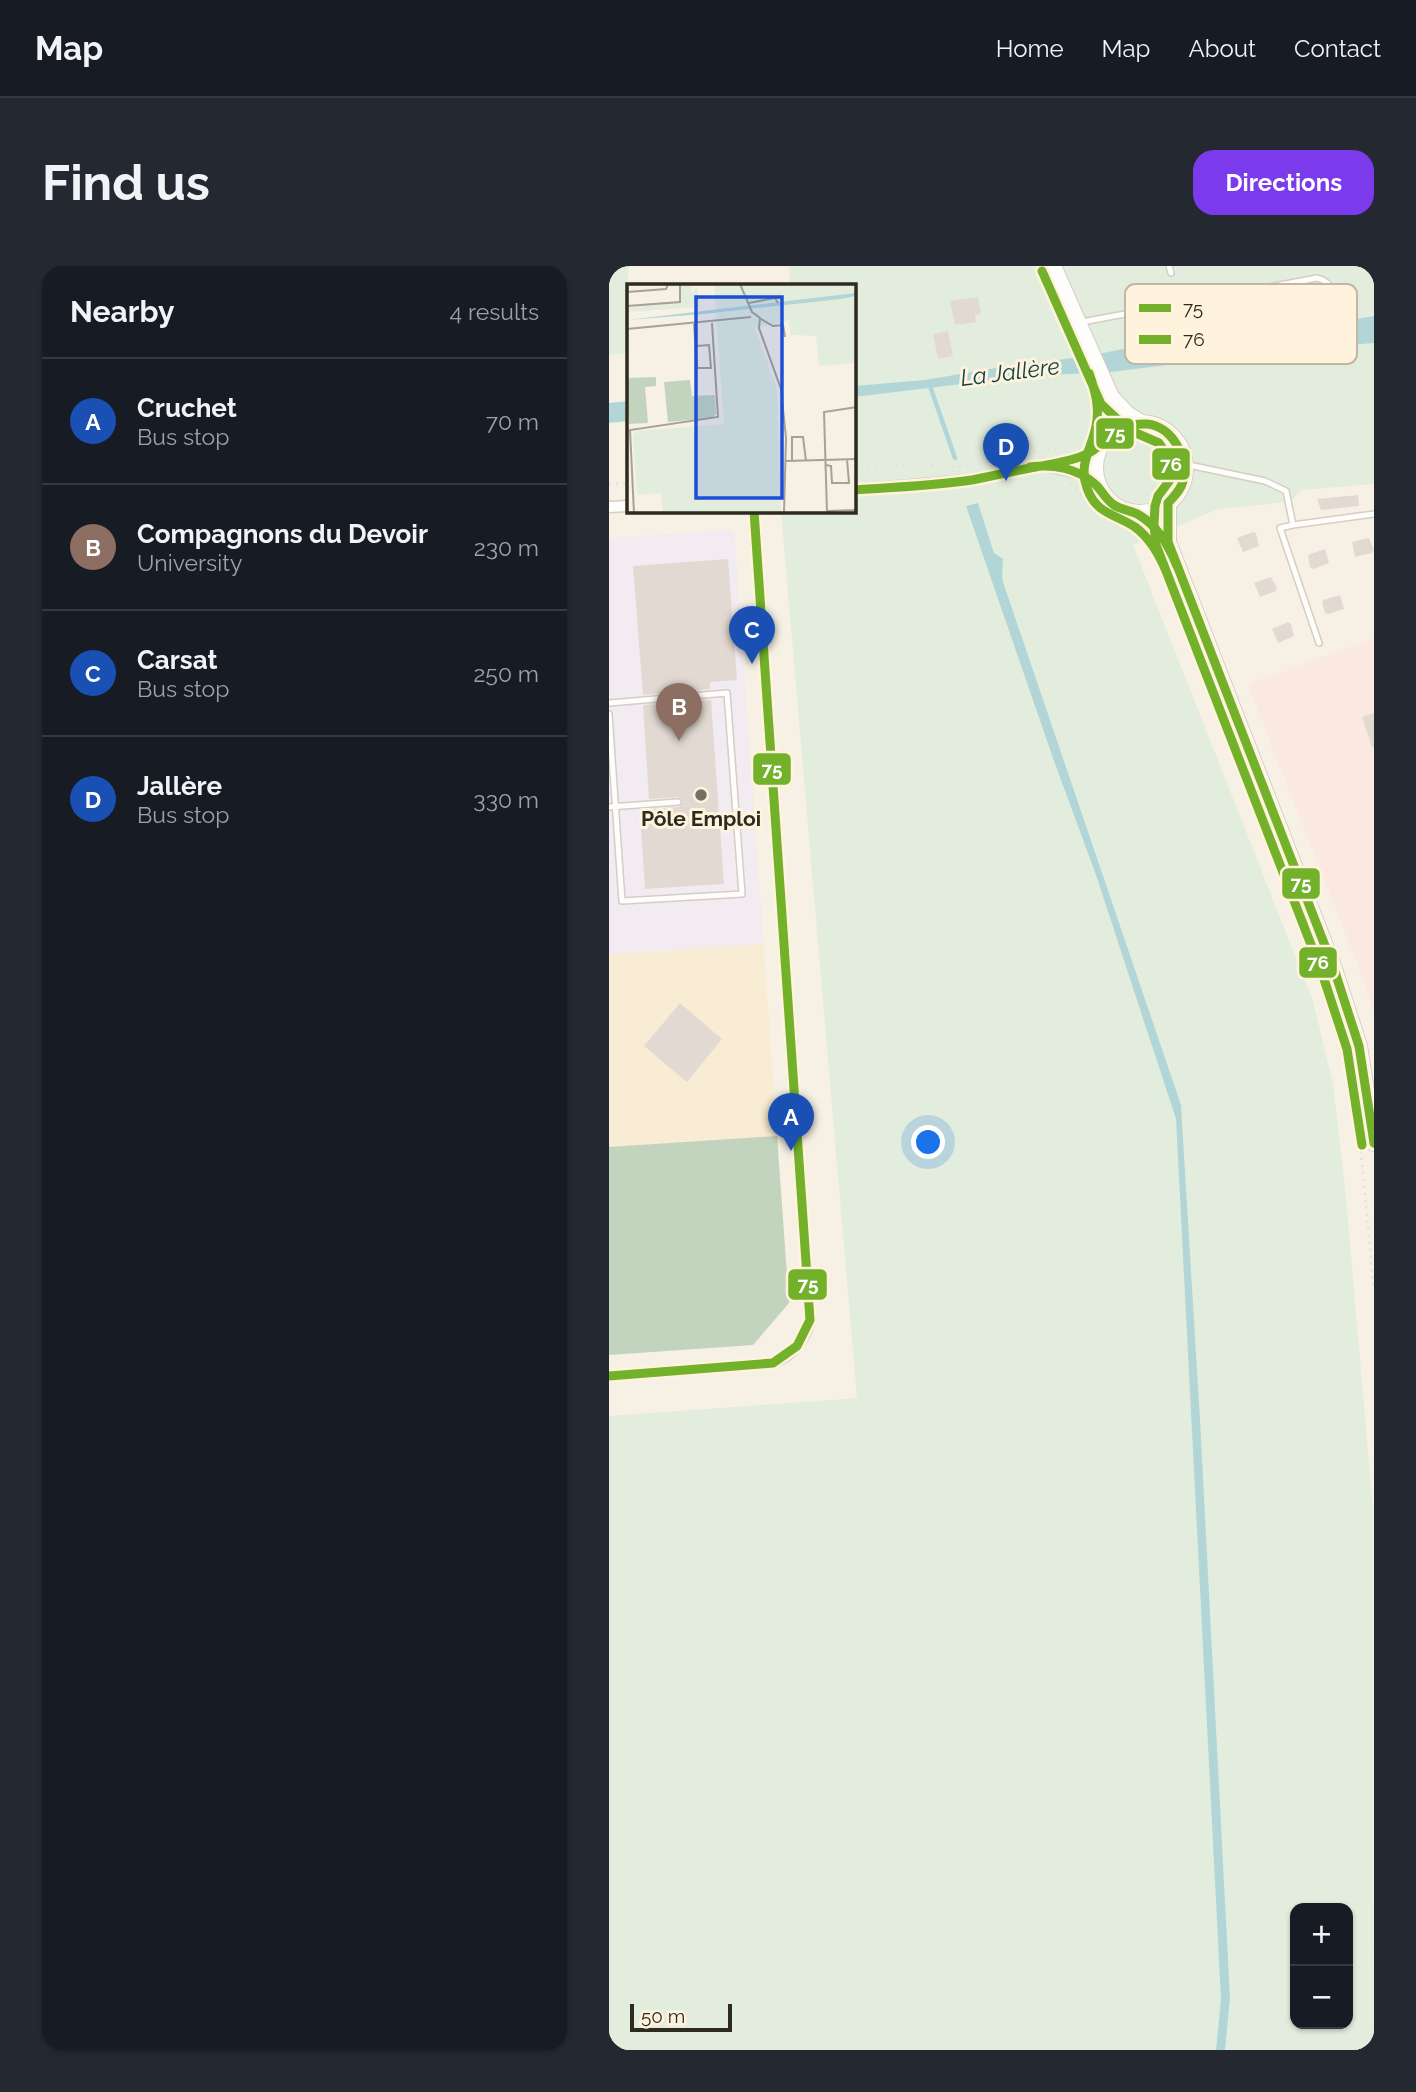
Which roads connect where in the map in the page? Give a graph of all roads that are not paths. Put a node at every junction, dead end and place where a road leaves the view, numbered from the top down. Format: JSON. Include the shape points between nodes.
{"nodes":[{"id":1,"x":1053,"y":266,"type":"edge"},
{"id":2,"x":1285,"y":284,"type":"edge"},
{"id":3,"x":1329,"y":284,"type":"edge"},
{"id":4,"x":1125,"y":314,"type":"edge"},
{"id":5,"x":1079,"y":323,"type":"junction"},
{"id":6,"x":1111,"y":397,"type":"junction"},
{"id":7,"x":1143,"y":424,"type":"junction"},
{"id":8,"x":1103,"y":443,"type":"junction"},
{"id":9,"x":1184,"y":464,"type":"junction"},
{"id":10,"x":1068,"y":465,"type":"junction"},
{"id":11,"x":1098,"y":486,"type":"junction"},
{"id":12,"x":856,"y":490,"type":"edge"},
{"id":13,"x":1168,"y":503,"type":"junction"},
{"id":14,"x":627,"y":506,"type":"edge"},
{"id":15,"x":609,"y":507,"type":"edge"},
{"id":16,"x":754,"y":513,"type":"edge"},
{"id":17,"x":1136,"y":513,"type":"junction"},
{"id":18,"x":1374,"y":514,"type":"edge"},
{"id":19,"x":1293,"y":525,"type":"junction"},
{"id":20,"x":1168,"y":542,"type":"junction"},
{"id":21,"x":1319,"y":643,"type":"dead end"},
{"id":22,"x":609,"y":703,"type":"edge"},
{"id":23,"x":609,"y":714,"type":"edge"},
{"id":24,"x":678,"y":802,"type":"dead end"},
{"id":25,"x":612,"y":807,"type":"edge"},
{"id":26,"x":1367,"y":1143,"type":"edge"},
{"id":27,"x":609,"y":1376,"type":"edge"}],
"edges":[{"from":1,"to":5,"type":"main road"},
{"from":2,"to":3,"type":"lane","via":[[1317,278]]},
{"from":4,"to":5,"type":"lane"},
{"from":5,"to":6,"type":"main road"},
{"from":6,"to":7,"type":"main road"},
{"from":6,"to":8,"type":"main road"},
{"from":7,"to":8,"type":"main road","via":[[1119,429]]},
{"from":7,"to":9,"type":"main road","via":[[1168,434],[1179,447]]},
{"from":8,"to":10,"type":"street"},
{"from":8,"to":11,"type":"main road","via":[[1095,467]]},
{"from":9,"to":13,"type":"main road","via":[[1179,490]]},
{"from":9,"to":19,"type":"lane","via":[[1265,481],[1286,491]]},
{"from":10,"to":11,"type":"street"},
{"from":10,"to":12,"type":"street","via":[[923,486]]},
{"from":11,"to":17,"type":"main road","via":[[1117,508]]},
{"from":13,"to":17,"type":"main road"},
{"from":13,"to":20,"type":"main road"},
{"from":14,"to":15,"type":"street"},
{"from":16,"to":27,"type":"street","via":[[810,1320],[791,1353],[773,1363]]},
{"from":17,"to":20,"type":"main road"},
{"from":18,"to":19,"type":"lane"},
{"from":19,"to":21,"type":"lane","via":[[1280,528]]},
{"from":20,"to":26,"type":"main road","via":[[1338,980],[1359,1046]]},
{"from":22,"to":25,"type":"lane","via":[[727,694],[741,894],[622,901]]},
{"from":23,"to":25,"type":"lane"},
{"from":24,"to":25,"type":"lane"}]}
